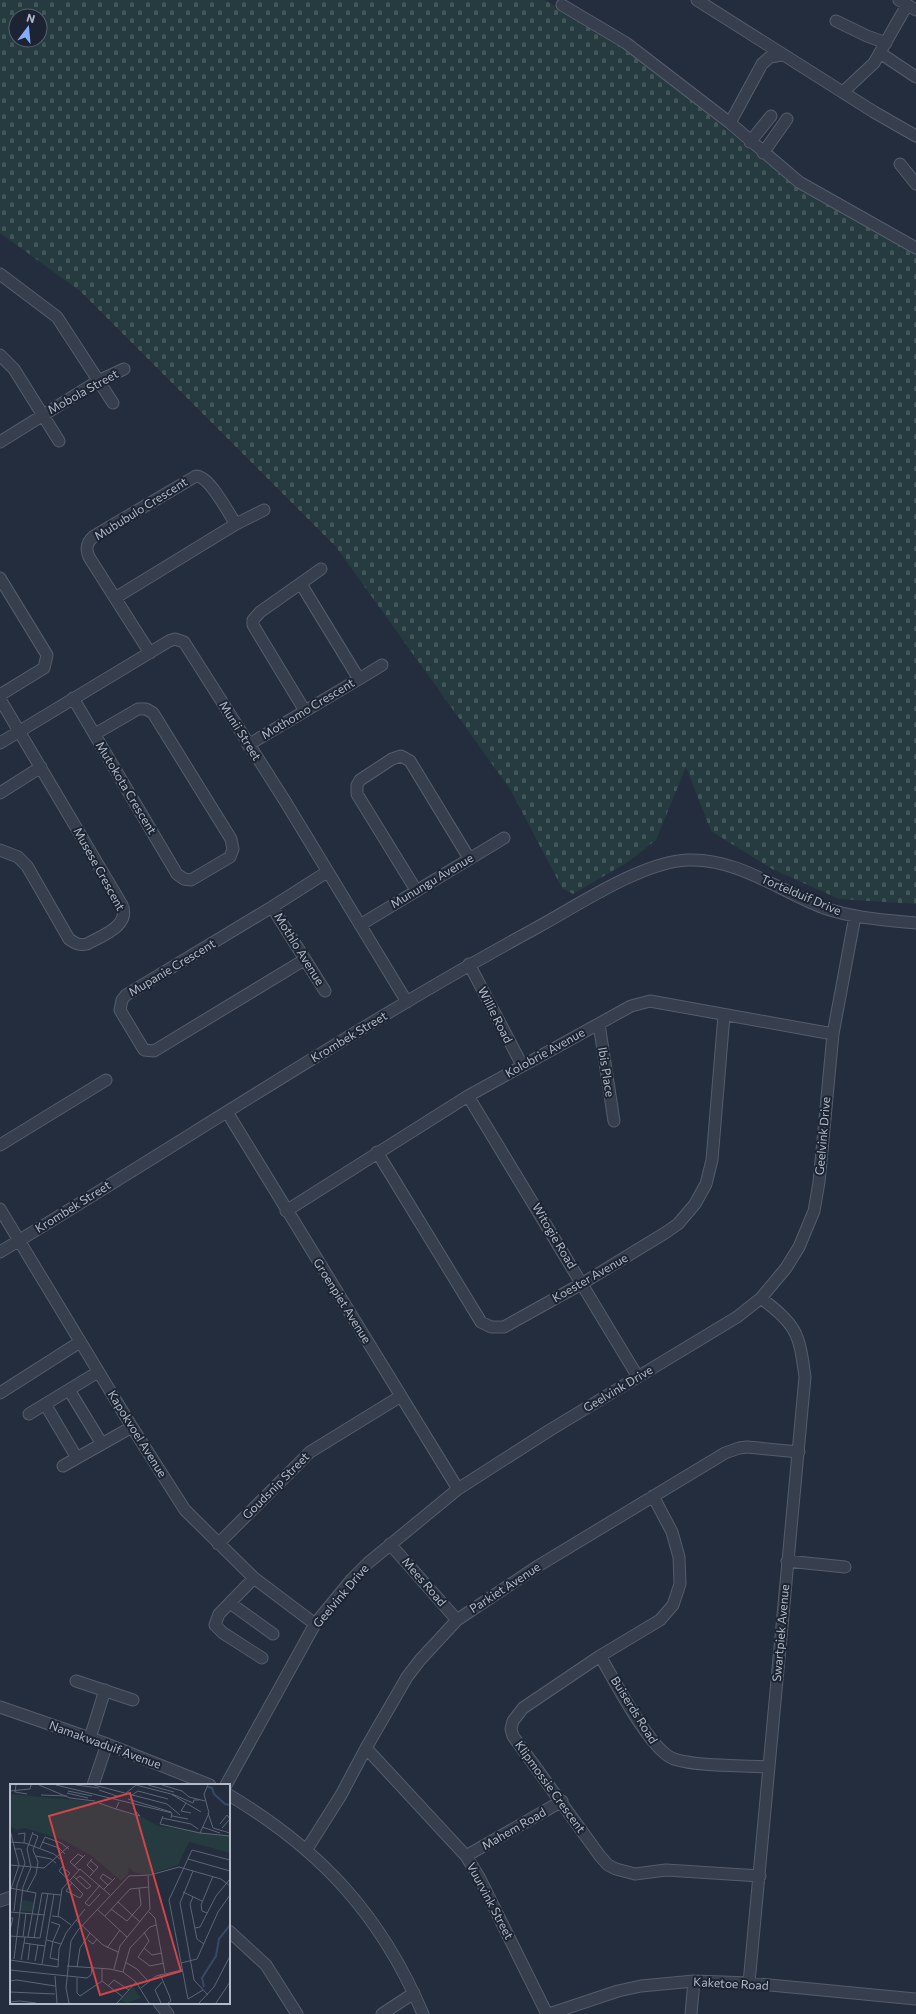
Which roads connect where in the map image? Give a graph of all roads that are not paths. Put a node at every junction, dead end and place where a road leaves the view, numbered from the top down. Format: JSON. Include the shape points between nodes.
{"nodes":[{"id":1,"x":697,"y":0,"type":"edge"},
{"id":2,"x":562,"y":4,"type":"dead end"},
{"id":3,"x":907,"y":5,"type":"edge"},
{"id":4,"x":836,"y":21,"type":"dead end"},
{"id":5,"x":886,"y":43,"type":"junction"},
{"id":6,"x":880,"y":53,"type":"junction"},
{"id":7,"x":782,"y":55,"type":"junction"},
{"id":8,"x":916,"y":77,"type":"edge"},
{"id":9,"x":843,"y":92,"type":"junction"},
{"id":10,"x":771,"y":116,"type":"dead end"},
{"id":11,"x":787,"y":119,"type":"dead end"},
{"id":12,"x":730,"y":123,"type":"junction"},
{"id":13,"x":916,"y":136,"type":"edge"},
{"id":14,"x":750,"y":142,"type":"junction"},
{"id":15,"x":764,"y":153,"type":"junction"},
{"id":16,"x":900,"y":164,"type":"dead end"},
{"id":17,"x":916,"y":184,"type":"edge"},
{"id":18,"x":916,"y":248,"type":"edge"},
{"id":19,"x":0,"y":274,"type":"edge"},
{"id":20,"x":0,"y":355,"type":"edge"},
{"id":21,"x":124,"y":369,"type":"dead end"},
{"id":22,"x":98,"y":381,"type":"junction"},
{"id":23,"x":113,"y":403,"type":"dead end"},
{"id":24,"x":43,"y":415,"type":"junction"},
{"id":25,"x":59,"y":441,"type":"dead end"},
{"id":26,"x":0,"y":442,"type":"edge"},
{"id":27,"x":264,"y":510,"type":"dead end"},
{"id":28,"x":236,"y":524,"type":"junction"},
{"id":29,"x":321,"y":569,"type":"dead end"},
{"id":30,"x":0,"y":578,"type":"edge"},
{"id":31,"x":301,"y":584,"type":"junction"},
{"id":32,"x":115,"y":598,"type":"junction"},
{"id":33,"x":150,"y":653,"type":"junction"},
{"id":34,"x":382,"y":665,"type":"dead end"},
{"id":35,"x":356,"y":674,"type":"junction"},
{"id":36,"x":0,"y":695,"type":"edge"},
{"id":37,"x":73,"y":698,"type":"junction"},
{"id":38,"x":0,"y":699,"type":"edge"},
{"id":39,"x":305,"y":710,"type":"junction"},
{"id":40,"x":19,"y":731,"type":"junction"},
{"id":41,"x":95,"y":734,"type":"junction"},
{"id":42,"x":0,"y":743,"type":"edge"},
{"id":43,"x":248,"y":744,"type":"junction"},
{"id":44,"x":41,"y":768,"type":"junction"},
{"id":45,"x":0,"y":793,"type":"edge"},
{"id":46,"x":504,"y":838,"type":"dead end"},
{"id":47,"x":0,"y":850,"type":"edge"},
{"id":48,"x":469,"y":858,"type":"junction"},
{"id":49,"x":713,"y":861,"type":"joint"},
{"id":50,"x":327,"y":872,"type":"junction"},
{"id":51,"x":416,"y":890,"type":"junction"},
{"id":52,"x":272,"y":907,"type":"junction"},
{"id":53,"x":855,"y":916,"type":"junction"},
{"id":54,"x":916,"y":923,"type":"edge"},
{"id":55,"x":360,"y":925,"type":"junction"},
{"id":56,"x":304,"y":960,"type":"junction"},
{"id":57,"x":469,"y":964,"type":"junction"},
{"id":58,"x":325,"y":992,"type":"dead end"},
{"id":59,"x":407,"y":1002,"type":"junction"},
{"id":60,"x":724,"y":1015,"type":"junction"},
{"id":61,"x":598,"y":1024,"type":"junction"},
{"id":62,"x":832,"y":1034,"type":"junction"},
{"id":63,"x":522,"y":1065,"type":"junction"},
{"id":64,"x":106,"y":1080,"type":"dead end"},
{"id":65,"x":468,"y":1096,"type":"junction"},
{"id":66,"x":227,"y":1112,"type":"junction"},
{"id":67,"x":614,"y":1121,"type":"dead end"},
{"id":68,"x":0,"y":1145,"type":"edge"},
{"id":69,"x":377,"y":1152,"type":"junction"},
{"id":70,"x":0,"y":1208,"type":"edge"},
{"id":71,"x":286,"y":1211,"type":"junction"},
{"id":72,"x":19,"y":1240,"type":"junction"},
{"id":73,"x":0,"y":1252,"type":"edge"},
{"id":74,"x":582,"y":1283,"type":"junction"},
{"id":75,"x":761,"y":1298,"type":"junction"},
{"id":76,"x":80,"y":1342,"type":"junction"},
{"id":77,"x":98,"y":1372,"type":"junction"},
{"id":78,"x":638,"y":1377,"type":"junction"},
{"id":79,"x":69,"y":1390,"type":"junction"},
{"id":80,"x":0,"y":1393,"type":"edge"},
{"id":81,"x":401,"y":1396,"type":"junction"},
{"id":82,"x":45,"y":1404,"type":"junction"},
{"id":83,"x":29,"y":1414,"type":"dead end"},
{"id":84,"x":132,"y":1427,"type":"junction"},
{"id":85,"x":102,"y":1444,"type":"junction"},
{"id":86,"x":799,"y":1452,"type":"junction"},
{"id":87,"x":77,"y":1458,"type":"junction"},
{"id":88,"x":63,"y":1466,"type":"dead end"},
{"id":89,"x":458,"y":1489,"type":"junction"},
{"id":90,"x":653,"y":1496,"type":"junction"},
{"id":91,"x":218,"y":1544,"type":"junction"},
{"id":92,"x":390,"y":1544,"type":"junction"},
{"id":93,"x":787,"y":1561,"type":"junction"},
{"id":94,"x":845,"y":1567,"type":"dead end"},
{"id":95,"x":254,"y":1578,"type":"junction"},
{"id":96,"x":230,"y":1603,"type":"junction"},
{"id":97,"x":457,"y":1620,"type":"junction"},
{"id":98,"x":315,"y":1624,"type":"junction"},
{"id":99,"x":273,"y":1634,"type":"dead end"},
{"id":100,"x":600,"y":1656,"type":"junction"},
{"id":101,"x":262,"y":1658,"type":"dead end"},
{"id":102,"x":76,"y":1680,"type":"dead end"},
{"id":103,"x":105,"y":1690,"type":"junction"},
{"id":104,"x":133,"y":1700,"type":"dead end"},
{"id":105,"x":0,"y":1707,"type":"edge"},
{"id":106,"x":90,"y":1738,"type":"junction"},
{"id":107,"x":107,"y":1744,"type":"junction"},
{"id":108,"x":366,"y":1748,"type":"junction"},
{"id":109,"x":769,"y":1767,"type":"junction"},
{"id":110,"x":93,"y":1784,"type":"edge"},
{"id":111,"x":207,"y":1784,"type":"edge"},
{"id":112,"x":227,"y":1784,"type":"edge"},
{"id":113,"x":230,"y":1796,"type":"edge"},
{"id":114,"x":562,"y":1801,"type":"junction"},
{"id":115,"x":307,"y":1850,"type":"junction"},
{"id":116,"x":466,"y":1856,"type":"junction"},
{"id":117,"x":760,"y":1876,"type":"junction"},
{"id":118,"x":10,"y":1897,"type":"edge"},
{"id":119,"x":0,"y":1902,"type":"edge"},
{"id":120,"x":230,"y":1931,"type":"edge"},
{"id":121,"x":694,"y":1981,"type":"junction"},
{"id":122,"x":749,"y":1983,"type":"junction"},
{"id":123,"x":414,"y":1994,"type":"junction"},
{"id":124,"x":916,"y":1999,"type":"edge"},
{"id":125,"x":160,"y":2004,"type":"edge"},
{"id":126,"x":168,"y":2014,"type":"edge"},
{"id":127,"x":297,"y":2014,"type":"edge"},
{"id":128,"x":382,"y":2014,"type":"edge"},
{"id":129,"x":423,"y":2014,"type":"edge"},
{"id":130,"x":548,"y":2014,"type":"edge"},
{"id":131,"x":691,"y":2014,"type":"edge"}],
"edges":[{"from":1,"to":7,"type":"street"},
{"from":2,"to":12,"type":"street","via":[[626,43]]},
{"from":3,"to":5,"type":"street"},
{"from":4,"to":5,"type":"street"},
{"from":5,"to":6,"type":"street"},
{"from":6,"to":8,"type":"street"},
{"from":6,"to":9,"type":"street","via":[[866,72]]},
{"from":7,"to":9,"type":"street"},
{"from":7,"to":12,"type":"street","via":[[770,57],[762,64]]},
{"from":9,"to":13,"type":"street"},
{"from":10,"to":14,"type":"street"},
{"from":11,"to":15,"type":"street"},
{"from":12,"to":14,"type":"street"},
{"from":14,"to":15,"type":"street"},
{"from":15,"to":18,"type":"street","via":[[799,182]]},
{"from":16,"to":17,"type":"street"},
{"from":19,"to":22,"type":"street","via":[[56,317]]},
{"from":20,"to":24,"type":"street","via":[[14,369]]},
{"from":21,"to":22,"type":"street","name":"Mobola Street"},
{"from":22,"to":23,"type":"street"},
{"from":22,"to":24,"type":"street","name":"Mobola Street"},
{"from":24,"to":25,"type":"street","name":"Mobola Street"},
{"from":24,"to":26,"type":"street","name":"Mobola Street"},
{"from":27,"to":28,"type":"street"},
{"from":28,"to":32,"type":"street"},
{"from":28,"to":32,"type":"street","name":"Mububulo Crescent","via":[[209,483],[199,476],[189,478],[131,513],[94,536],[87,546],[89,557]]},
{"from":29,"to":31,"type":"street"},
{"from":30,"to":36,"type":"street","via":[[47,655],[44,668]]},
{"from":31,"to":35,"type":"street"},
{"from":31,"to":39,"type":"street","via":[[260,612],[253,620],[253,625]]},
{"from":32,"to":33,"type":"street","name":"Mububulo Crescent"},
{"from":33,"to":37,"type":"street","name":"Munii Street"},
{"from":33,"to":43,"type":"street","name":"Munii Street","via":[[172,639],[181,640],[186,644]]},
{"from":34,"to":35,"type":"street","name":"Mothomo Crescent"},
{"from":35,"to":39,"type":"street","name":"Mothomo Crescent"},
{"from":37,"to":40,"type":"street","name":"Munii Street"},
{"from":37,"to":41,"type":"street","name":"Mutokota Crescent"},
{"from":38,"to":40,"type":"street","name":"Musese Crescent"},
{"from":39,"to":43,"type":"street","name":"Mothomo Crescent"},
{"from":40,"to":42,"type":"street","name":"Munii Street"},
{"from":40,"to":44,"type":"street","name":"Musese Crescent"},
{"from":41,"to":41,"type":"street","name":"Mutokota Crescent","via":[[180,876],[188,880],[195,879],[227,860],[232,853],[231,839],[153,713],[146,709],[138,709]]},
{"from":43,"to":50,"type":"street","name":"Munii Street"},
{"from":44,"to":45,"type":"street"},
{"from":44,"to":47,"type":"street","name":"Musese Crescent","via":[[122,905],[124,919],[119,925],[87,944],[74,942],[69,939],[27,866],[18,857]]},
{"from":46,"to":48,"type":"street","name":"Munungu Avenue"},
{"from":48,"to":51,"type":"street","name":"Munungu Avenue"},
{"from":48,"to":51,"type":"street","via":[[410,761],[401,756],[392,759],[360,780],[357,794]]},
{"from":49,"to":53,"type":"street","name":"Tortelduif Drive","via":[[749,872],[824,908]]},
{"from":49,"to":57,"type":"street","name":"Krombek Street","via":[[681,860],[645,870]]},
{"from":50,"to":52,"type":"street","name":"Mupanie Crescent"},
{"from":50,"to":55,"type":"street","name":"Munii Street"},
{"from":51,"to":55,"type":"street","name":"Munungu Avenue"},
{"from":52,"to":56,"type":"street","name":"Mothlo Avenue"},
{"from":52,"to":56,"type":"street","name":"Mupanie Crescent","via":[[126,995],[120,1005],[122,1015],[144,1050],[154,1051]]},
{"from":53,"to":54,"type":"street","name":"Tortelduif Drive"},
{"from":53,"to":62,"type":"street","name":"Geelvink Drive"},
{"from":55,"to":59,"type":"street","name":"Munii Street"},
{"from":56,"to":58,"type":"street","name":"Mothlo Avenue"},
{"from":57,"to":59,"type":"street","name":"Krombek Street"},
{"from":57,"to":63,"type":"street","name":"Willie Road"},
{"from":59,"to":66,"type":"street","name":"Krombek Street"},
{"from":60,"to":61,"type":"street","name":"Kolobrie Avenue","via":[[650,1001],[631,1006]]},
{"from":60,"to":62,"type":"street","name":"Kolobrie Avenue"},
{"from":60,"to":74,"type":"street","name":"Koester Avenue","via":[[712,1160],[701,1195],[678,1224]]},
{"from":61,"to":63,"type":"street","name":"Kolobrie Avenue"},
{"from":61,"to":67,"type":"street","name":"Ibis Place"},
{"from":62,"to":75,"type":"street","name":"Geelvink Drive","via":[[819,1182],[814,1211],[794,1256]]},
{"from":63,"to":65,"type":"street","name":"Kolobrie Avenue"},
{"from":64,"to":68,"type":"street"},
{"from":65,"to":69,"type":"street","name":"Kolobrie Avenue"},
{"from":65,"to":74,"type":"street","name":"Witogie Road"},
{"from":66,"to":71,"type":"street","name":"Groenpiet Avenue"},
{"from":66,"to":72,"type":"street","name":"Krombek Street"},
{"from":69,"to":71,"type":"street","name":"Kolobrie Avenue"},
{"from":69,"to":74,"type":"street","name":"Koester Avenue","via":[[484,1324],[491,1328],[504,1327]]},
{"from":70,"to":72,"type":"street","name":"Kapokvoel Avenue"},
{"from":71,"to":81,"type":"street","name":"Groenpiet Avenue"},
{"from":72,"to":73,"type":"street","name":"Krombek Street"},
{"from":72,"to":76,"type":"street","name":"Kapokvoel Avenue"},
{"from":74,"to":78,"type":"street","name":"Witogie Road"},
{"from":75,"to":78,"type":"street","name":"Geelvink Drive","via":[[724,1326]]},
{"from":75,"to":86,"type":"street","name":"Swartpiek Avenue","via":[[787,1319],[799,1342],[805,1377]]},
{"from":76,"to":77,"type":"street","name":"Kapokvoel Avenue"},
{"from":76,"to":80,"type":"street"},
{"from":77,"to":79,"type":"street"},
{"from":77,"to":84,"type":"street","name":"Kapokvoel Avenue"},
{"from":78,"to":89,"type":"street","name":"Geelvink Drive","via":[[512,1453]]},
{"from":79,"to":82,"type":"street"},
{"from":79,"to":85,"type":"street"},
{"from":81,"to":89,"type":"street","name":"Groenpiet Avenue"},
{"from":81,"to":91,"type":"street","name":"Goudsnip Street","via":[[310,1452]]},
{"from":82,"to":83,"type":"street"},
{"from":82,"to":87,"type":"street"},
{"from":84,"to":85,"type":"street"},
{"from":84,"to":91,"type":"street","name":"Kapokvoel Avenue","via":[[185,1510]]},
{"from":85,"to":87,"type":"street"},
{"from":86,"to":90,"type":"street","name":"Parkiet Avenue","via":[[747,1447],[731,1450]]},
{"from":86,"to":93,"type":"street","name":"Swartpiek Avenue"},
{"from":87,"to":88,"type":"street"},
{"from":89,"to":92,"type":"street","name":"Geelvink Drive"},
{"from":90,"to":97,"type":"street","name":"Parkiet Avenue","via":[[538,1566]]},
{"from":90,"to":100,"type":"street","name":"Klipmossie Crescent","via":[[677,1544],[680,1574],[677,1595],[665,1616]]},
{"from":91,"to":95,"type":"street","name":"Kapokvoel Avenue"},
{"from":92,"to":97,"type":"street","name":"Mees Road"},
{"from":92,"to":98,"type":"street","name":"Geelvink Drive","via":[[352,1579]]},
{"from":93,"to":94,"type":"street"},
{"from":93,"to":109,"type":"street","name":"Swartpiek Avenue"},
{"from":95,"to":96,"type":"street"},
{"from":95,"to":98,"type":"street","name":"Kapokvoel Avenue"},
{"from":96,"to":99,"type":"street"},
{"from":96,"to":101,"type":"street","via":[[218,1617],[217,1627]]},
{"from":97,"to":108,"type":"street","name":"Parkiet Avenue","via":[[407,1677]]},
{"from":98,"to":112,"type":"street","name":"Geelvink Drive"},
{"from":100,"to":109,"type":"street","name":"Buiserds Road","via":[[652,1740],[667,1755],[674,1759],[698,1763]]},
{"from":100,"to":114,"type":"street","name":"Klipmossie Crescent","via":[[523,1708],[513,1722],[513,1736],[519,1746]]},
{"from":102,"to":103,"type":"street"},
{"from":103,"to":104,"type":"street"},
{"from":103,"to":106,"type":"street"},
{"from":105,"to":106,"type":"street","name":"Namakwaduif Avenue"},
{"from":106,"to":107,"type":"street","name":"Namakwaduif Avenue"},
{"from":107,"to":110,"type":"street"},
{"from":107,"to":111,"type":"street","name":"Namakwaduif Avenue"},
{"from":108,"to":115,"type":"street","name":"Parkiet Avenue"},
{"from":108,"to":116,"type":"street","name":"Vuurvink Street"},
{"from":109,"to":117,"type":"street","name":"Swartpiek Avenue"},
{"from":113,"to":115,"type":"street","via":[[272,1822]]},
{"from":114,"to":116,"type":"street","name":"Mahem Road"},
{"from":114,"to":117,"type":"street","name":"Klipmossie Crescent","via":[[604,1861],[623,1872],[640,1874],[674,1870]]},
{"from":115,"to":123,"type":"street","via":[[368,1914],[389,1946]]},
{"from":116,"to":130,"type":"street","name":"Vuurvink Street"},
{"from":117,"to":122,"type":"street","name":"Swartpiek Avenue"},
{"from":118,"to":119,"type":"street"},
{"from":120,"to":127,"type":"street","via":[[266,1965]]},
{"from":121,"to":122,"type":"street","name":"Kaketoe Road"},
{"from":121,"to":130,"type":"street","name":"Kaketoe Road","via":[[618,1991]]},
{"from":121,"to":131,"type":"street"},
{"from":122,"to":124,"type":"street","name":"Kaketoe Road"},
{"from":123,"to":128,"type":"street"},
{"from":123,"to":129,"type":"street"},
{"from":125,"to":126,"type":"street"}]}
